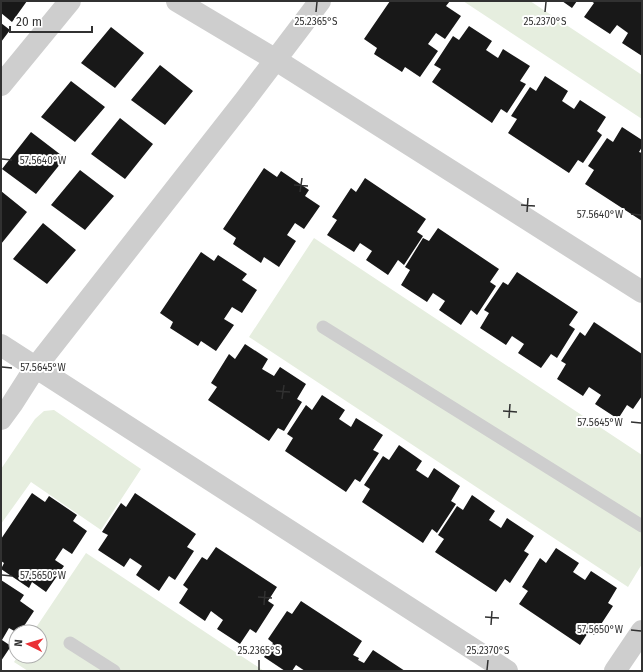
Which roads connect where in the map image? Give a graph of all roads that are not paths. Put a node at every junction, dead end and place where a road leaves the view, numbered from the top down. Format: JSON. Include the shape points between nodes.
{"nodes":[{"id":1,"x":70,"y":1,"type":"edge"},
{"id":2,"x":177,"y":1,"type":"edge"},
{"id":3,"x":320,"y":1,"type":"edge"},
{"id":4,"x":276,"y":60,"type":"junction"},
{"id":5,"x":1,"y":85,"type":"edge"},
{"id":6,"x":642,"y":292,"type":"edge"},
{"id":7,"x":323,"y":327,"type":"dead end"},
{"id":8,"x":1,"y":345,"type":"edge"},
{"id":9,"x":35,"y":368,"type":"junction"},
{"id":10,"x":1,"y":419,"type":"edge"},
{"id":11,"x":642,"y":526,"type":"edge"},
{"id":12,"x":642,"y":631,"type":"edge"},
{"id":13,"x":70,"y":643,"type":"dead end"},
{"id":14,"x":114,"y":671,"type":"edge"},
{"id":15,"x":507,"y":671,"type":"edge"},
{"id":16,"x":615,"y":671,"type":"edge"}],
"edges":[{"from":1,"to":5,"type":"street"},
{"from":2,"to":4,"type":"street"},
{"from":3,"to":4,"type":"street"},
{"from":4,"to":6,"type":"street"},
{"from":4,"to":9,"type":"street"},
{"from":7,"to":11,"type":"lane"},
{"from":8,"to":9,"type":"street"},
{"from":9,"to":10,"type":"street"},
{"from":9,"to":15,"type":"street"},
{"from":12,"to":16,"type":"street"},
{"from":13,"to":14,"type":"lane"}]}
